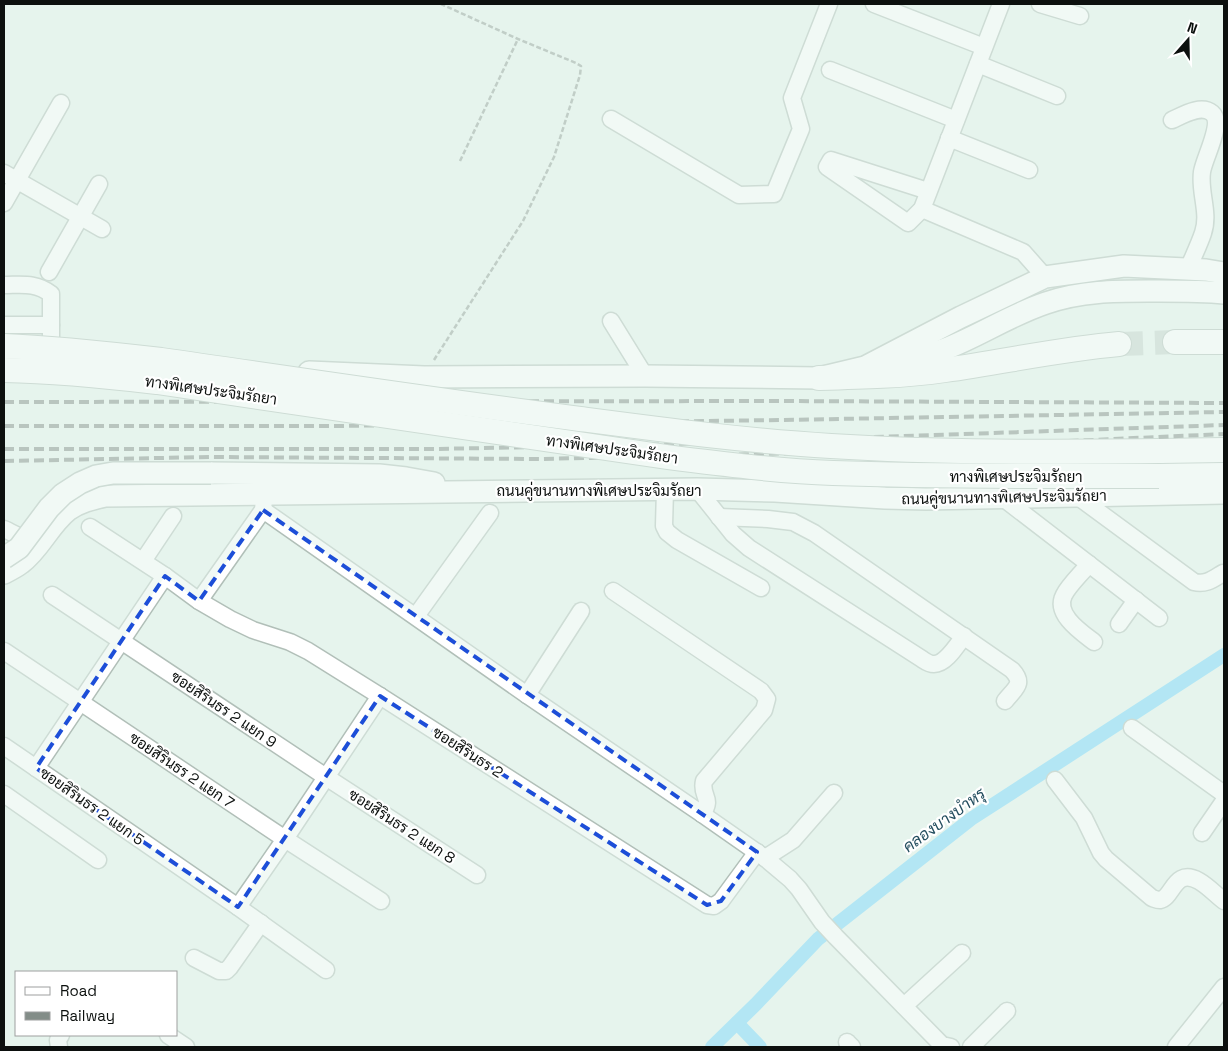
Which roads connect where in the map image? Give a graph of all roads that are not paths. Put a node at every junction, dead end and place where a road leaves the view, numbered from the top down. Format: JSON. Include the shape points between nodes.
{"nodes":[{"id":1,"x":829,"y":4,"type":"edge"},
{"id":2,"x":874,"y":4,"type":"edge"},
{"id":3,"x":1001,"y":4,"type":"edge"},
{"id":4,"x":1040,"y":4,"type":"edge"},
{"id":5,"x":1080,"y":16,"type":"dead end"},
{"id":6,"x":984,"y":47,"type":"junction"},
{"id":7,"x":978,"y":64,"type":"junction"},
{"id":8,"x":830,"y":70,"type":"dead end"},
{"id":9,"x":1057,"y":96,"type":"dead end"},
{"id":10,"x":61,"y":103,"type":"dead end"},
{"id":11,"x":1219,"y":115,"type":"edge"},
{"id":12,"x":612,"y":119,"type":"dead end"},
{"id":13,"x":956,"y":120,"type":"junction"},
{"id":14,"x":1172,"y":120,"type":"dead end"},
{"id":15,"x":949,"y":138,"type":"junction"},
{"id":16,"x":1029,"y":170,"type":"dead end"},
{"id":17,"x":10,"y":177,"type":"edge"},
{"id":18,"x":99,"y":184,"type":"dead end"},
{"id":19,"x":928,"y":191,"type":"junction"},
{"id":20,"x":4,"y":203,"type":"edge"},
{"id":21,"x":922,"y":208,"type":"junction"},
{"id":22,"x":81,"y":217,"type":"junction"},
{"id":23,"x":102,"y":229,"type":"dead end"},
{"id":24,"x":1188,"y":269,"type":"junction"},
{"id":25,"x":48,"y":272,"type":"dead end"},
{"id":26,"x":1224,"y":273,"type":"edge"},
{"id":27,"x":1045,"y":277,"type":"junction"},
{"id":28,"x":4,"y":285,"type":"edge"},
{"id":29,"x":1224,"y":293,"type":"edge"},
{"id":30,"x":611,"y":321,"type":"dead end"},
{"id":31,"x":4,"y":325,"type":"edge"},
{"id":32,"x":52,"y":325,"type":"junction"},
{"id":33,"x":1175,"y":342,"type":"tunnel mouth"},
{"id":34,"x":1224,"y":342,"type":"edge"},
{"id":35,"x":1119,"y":344,"type":"tunnel mouth"},
{"id":36,"x":4,"y":346,"type":"edge"},
{"id":37,"x":4,"y":363,"type":"edge"},
{"id":38,"x":51,"y":363,"type":"junction"},
{"id":39,"x":865,"y":367,"type":"junction"},
{"id":40,"x":4,"y":370,"type":"edge"},
{"id":41,"x":645,"y":376,"type":"junction"},
{"id":42,"x":819,"y":378,"type":"junction"},
{"id":43,"x":1224,"y":450,"type":"edge"},
{"id":44,"x":1224,"y":475,"type":"edge"},
{"id":45,"x":1224,"y":482,"type":"edge"},
{"id":46,"x":665,"y":489,"type":"junction"},
{"id":47,"x":697,"y":489,"type":"junction"},
{"id":48,"x":476,"y":491,"type":"junction"},
{"id":49,"x":775,"y":491,"type":"junction"},
{"id":50,"x":1224,"y":493,"type":"edge"},
{"id":51,"x":1077,"y":496,"type":"junction"},
{"id":52,"x":1003,"y":498,"type":"junction"},
{"id":53,"x":264,"y":502,"type":"junction"},
{"id":54,"x":490,"y":513,"type":"dead end"},
{"id":55,"x":173,"y":516,"type":"dead end"},
{"id":56,"x":719,"y":517,"type":"junction"},
{"id":57,"x":90,"y":527,"type":"dead end"},
{"id":58,"x":4,"y":529,"type":"edge"},
{"id":59,"x":42,"y":538,"type":"junction"},
{"id":60,"x":4,"y":558,"type":"edge"},
{"id":61,"x":143,"y":562,"type":"junction"},
{"id":62,"x":1089,"y":564,"type":"junction"},
{"id":63,"x":4,"y":573,"type":"edge"},
{"id":64,"x":1223,"y":573,"type":"dead end"},
{"id":65,"x":165,"y":576,"type":"junction"},
{"id":66,"x":761,"y":588,"type":"dead end"},
{"id":67,"x":613,"y":591,"type":"dead end"},
{"id":68,"x":52,"y":595,"type":"dead end"},
{"id":69,"x":199,"y":600,"type":"junction"},
{"id":70,"x":1136,"y":600,"type":"junction"},
{"id":71,"x":581,"y":611,"type":"dead end"},
{"id":72,"x":416,"y":616,"type":"junction"},
{"id":73,"x":1159,"y":618,"type":"dead end"},
{"id":74,"x":1118,"y":624,"type":"dead end"},
{"id":75,"x":964,"y":636,"type":"junction"},
{"id":76,"x":122,"y":641,"type":"junction"},
{"id":77,"x":1094,"y":642,"type":"dead end"},
{"id":78,"x":4,"y":651,"type":"edge"},
{"id":79,"x":527,"y":694,"type":"junction"},
{"id":80,"x":380,"y":696,"type":"junction"},
{"id":81,"x":80,"y":701,"type":"junction"},
{"id":82,"x":1005,"y":701,"type":"dead end"},
{"id":83,"x":1132,"y":728,"type":"dead end"},
{"id":84,"x":4,"y":746,"type":"edge"},
{"id":85,"x":36,"y":768,"type":"junction"},
{"id":86,"x":326,"y":777,"type":"junction"},
{"id":87,"x":1055,"y":780,"type":"dead end"},
{"id":88,"x":834,"y":793,"type":"dead end"},
{"id":89,"x":4,"y":794,"type":"edge"},
{"id":90,"x":1224,"y":794,"type":"edge"},
{"id":91,"x":1224,"y":801,"type":"edge"},
{"id":92,"x":702,"y":814,"type":"junction"},
{"id":93,"x":1202,"y":833,"type":"dead end"},
{"id":94,"x":285,"y":839,"type":"junction"},
{"id":95,"x":761,"y":855,"type":"junction"},
{"id":96,"x":98,"y":860,"type":"dead end"},
{"id":97,"x":477,"y":875,"type":"dead end"},
{"id":98,"x":381,"y":901,"type":"dead end"},
{"id":99,"x":1224,"y":901,"type":"edge"},
{"id":100,"x":238,"y":906,"type":"junction"},
{"id":101,"x":261,"y":923,"type":"junction"},
{"id":102,"x":962,"y":953,"type":"dead end"},
{"id":103,"x":194,"y":958,"type":"dead end"},
{"id":104,"x":326,"y":970,"type":"dead end"},
{"id":105,"x":1224,"y":987,"type":"edge"},
{"id":106,"x":904,"y":1006,"type":"junction"},
{"id":107,"x":1218,"y":1007,"type":"edge"},
{"id":108,"x":1007,"y":1011,"type":"dead end"},
{"id":109,"x":170,"y":1036,"type":"edge"},
{"id":110,"x":944,"y":1046,"type":"edge"},
{"id":111,"x":186,"y":1047,"type":"edge"},
{"id":112,"x":971,"y":1047,"type":"edge"},
{"id":113,"x":1176,"y":1047,"type":"edge"}],
"edges":[{"from":1,"to":12,"type":"street","via":[[792,98],[801,129],[774,194],[739,195]]},
{"from":2,"to":6,"type":"street"},
{"from":3,"to":6,"type":"street"},
{"from":4,"to":5,"type":"street"},
{"from":6,"to":7,"type":"street"},
{"from":7,"to":9,"type":"street"},
{"from":7,"to":13,"type":"street"},
{"from":8,"to":13,"type":"street"},
{"from":10,"to":17,"type":"street"},
{"from":11,"to":14,"type":"street","via":[[1205,109]]},
{"from":11,"to":24,"type":"street","via":[[1202,172],[1204,232]]},
{"from":13,"to":15,"type":"street"},
{"from":15,"to":16,"type":"street"},
{"from":15,"to":19,"type":"street"},
{"from":17,"to":20,"type":"street"},
{"from":17,"to":22,"type":"street"},
{"from":18,"to":22,"type":"street"},
{"from":19,"to":21,"type":"street"},
{"from":19,"to":21,"type":"street","via":[[831,160],[827,167],[908,223]]},
{"from":21,"to":27,"type":"street","via":[[1024,252]]},
{"from":22,"to":23,"type":"street"},
{"from":22,"to":25,"type":"street"},
{"from":24,"to":26,"type":"main road"},
{"from":24,"to":27,"type":"main road","via":[[1124,266]]},
{"from":27,"to":39,"type":"main road"},
{"from":28,"to":32,"type":"street","via":[[44,288],[51,294]]},
{"from":29,"to":39,"type":"main road","via":[[1107,291],[1083,294],[1047,302],[944,350]]},
{"from":30,"to":41,"type":"street"},
{"from":31,"to":32,"type":"street"},
{"from":32,"to":38,"type":"street"},
{"from":33,"to":34,"type":"highway"},
{"from":35,"to":42,"type":"highway","via":[[896,376]]},
{"from":36,"to":43,"type":"highway","name":"ทางพิเศษประจิมรัถยา","bridge":true,"via":[[161,360],[550,415],[755,440],[933,451]]},
{"from":37,"to":38,"type":"main road"},
{"from":38,"to":41,"type":"main road","via":[[424,376]]},
{"from":39,"to":42,"type":"main road"},
{"from":40,"to":44,"type":"highway","name":"ทางพิเศษประจิมรัถยา","bridge":true,"via":[[157,382],[667,458],[748,467],[932,476]]},
{"from":41,"to":42,"type":"main road"},
{"from":45,"to":49,"type":"main road","via":[[916,482]]},
{"from":46,"to":47,"type":"main road","name":"ถนนคู่ขนานทางพิเศษประจิมรัถยา"},
{"from":46,"to":48,"type":"main road","name":"ถนนคู่ขนานทางพิเศษประจิมรัถยา"},
{"from":46,"to":66,"type":"street","via":[[664,526],[667,532]]},
{"from":47,"to":49,"type":"main road","name":"ถนนคู่ขนานทางพิเศษประจิมรัถยา"},
{"from":47,"to":56,"type":"street"},
{"from":48,"to":53,"type":"main road","name":"ถนนคู่ขนานทางพิเศษประจิมรัถยา"},
{"from":48,"to":60,"type":"main road","bridge":true,"via":[[379,475],[113,473],[96,476],[63,494],[18,548]]},
{"from":49,"to":52,"type":"main road","name":"ถนนคู่ขนานทางพิเศษประจิมรัถยา","via":[[885,498]]},
{"from":50,"to":51,"type":"main road","name":"ถนนคู่ขนานทางพิเศษประจิมรัถยา"},
{"from":51,"to":52,"type":"main road","name":"ถนนคู่ขนานทางพิเศษประจิมรัถยา"},
{"from":51,"to":64,"type":"street","via":[[1194,582],[1207,582]]},
{"from":52,"to":62,"type":"street"},
{"from":53,"to":59,"type":"main road","name":"ถนนคู่ขนานทางพิเศษประจิมรัถยา","via":[[105,496],[70,509]]},
{"from":53,"to":69,"type":"street"},
{"from":53,"to":72,"type":"street"},
{"from":54,"to":72,"type":"street"},
{"from":55,"to":61,"type":"street"},
{"from":56,"to":75,"type":"street","via":[[794,522]]},
{"from":56,"to":75,"type":"street","via":[[749,548],[928,663],[940,663],[946,659]]},
{"from":57,"to":61,"type":"street","name":"ซอยสิรินธร 2"},
{"from":58,"to":59,"type":"street","via":[[26,539]]},
{"from":59,"to":63,"type":"main road","name":"ถนนคู่ขนานทางพิเศษประจิมรัถยา","via":[[29,557]]},
{"from":61,"to":65,"type":"street","name":"ซอยสิรินธร 2"},
{"from":62,"to":70,"type":"street"},
{"from":62,"to":77,"type":"street","via":[[1063,596],[1061,604],[1072,623]]},
{"from":65,"to":69,"type":"street","name":"ซอยสิรินธร 2"},
{"from":65,"to":76,"type":"street","name":"ซอยสิรินธร 2 แยก 5"},
{"from":67,"to":92,"type":"street","via":[[761,690],[767,700],[764,710],[704,781],[708,804]]},
{"from":68,"to":76,"type":"street","name":"ซอยสิรินธร 2 แยก 9"},
{"from":69,"to":80,"type":"street","name":"ซอยสิรินธร 2","via":[[253,630],[290,642]]},
{"from":70,"to":73,"type":"street"},
{"from":70,"to":74,"type":"street"},
{"from":71,"to":79,"type":"street"},
{"from":72,"to":79,"type":"street"},
{"from":75,"to":82,"type":"street","via":[[1017,676],[1017,687]]},
{"from":76,"to":81,"type":"street","name":"ซอยสิรินธร 2 แยก 5"},
{"from":76,"to":86,"type":"street","name":"ซอยสิรินธร 2 แยก 9"},
{"from":78,"to":81,"type":"street","name":"ซอยสิรินธร 2 แยก 7"},
{"from":79,"to":92,"type":"street"},
{"from":80,"to":86,"type":"street"},
{"from":80,"to":95,"type":"street","name":"ซอยสิรินธร 2","via":[[707,905],[714,906],[721,901]]},
{"from":81,"to":85,"type":"street","name":"ซอยสิรินธร 2 แยก 5"},
{"from":81,"to":94,"type":"street","name":"ซอยสิรินธร 2 แยก 7"},
{"from":83,"to":90,"type":"street"},
{"from":84,"to":85,"type":"street"},
{"from":85,"to":100,"type":"street","name":"ซอยสิรินธร 2 แยก 5"},
{"from":86,"to":94,"type":"street"},
{"from":86,"to":97,"type":"street","name":"ซอยสิรินธร 2 แยก 8"},
{"from":87,"to":99,"type":"street","via":[[1084,818],[1106,860],[1152,898],[1163,899],[1179,880],[1186,877],[1197,880]]},
{"from":88,"to":95,"type":"street","via":[[793,840]]},
{"from":89,"to":96,"type":"street"},
{"from":91,"to":93,"type":"street"},
{"from":92,"to":95,"type":"street"},
{"from":94,"to":98,"type":"street","name":"ซอยสิรินธร 2 แยก 7"},
{"from":94,"to":100,"type":"street"},
{"from":95,"to":106,"type":"street","via":[[790,879],[822,922]]},
{"from":100,"to":101,"type":"street","name":"ซอยสิรินธร 2 แยก 5"},
{"from":101,"to":103,"type":"street","via":[[226,971],[219,971]]},
{"from":101,"to":104,"type":"street","name":"ซอยสิรินธร 2 แยก 5"},
{"from":102,"to":106,"type":"street"},
{"from":105,"to":107,"type":"street"},
{"from":106,"to":110,"type":"street"},
{"from":107,"to":113,"type":"street"},
{"from":108,"to":112,"type":"street"},
{"from":109,"to":111,"type":"street"}]}
